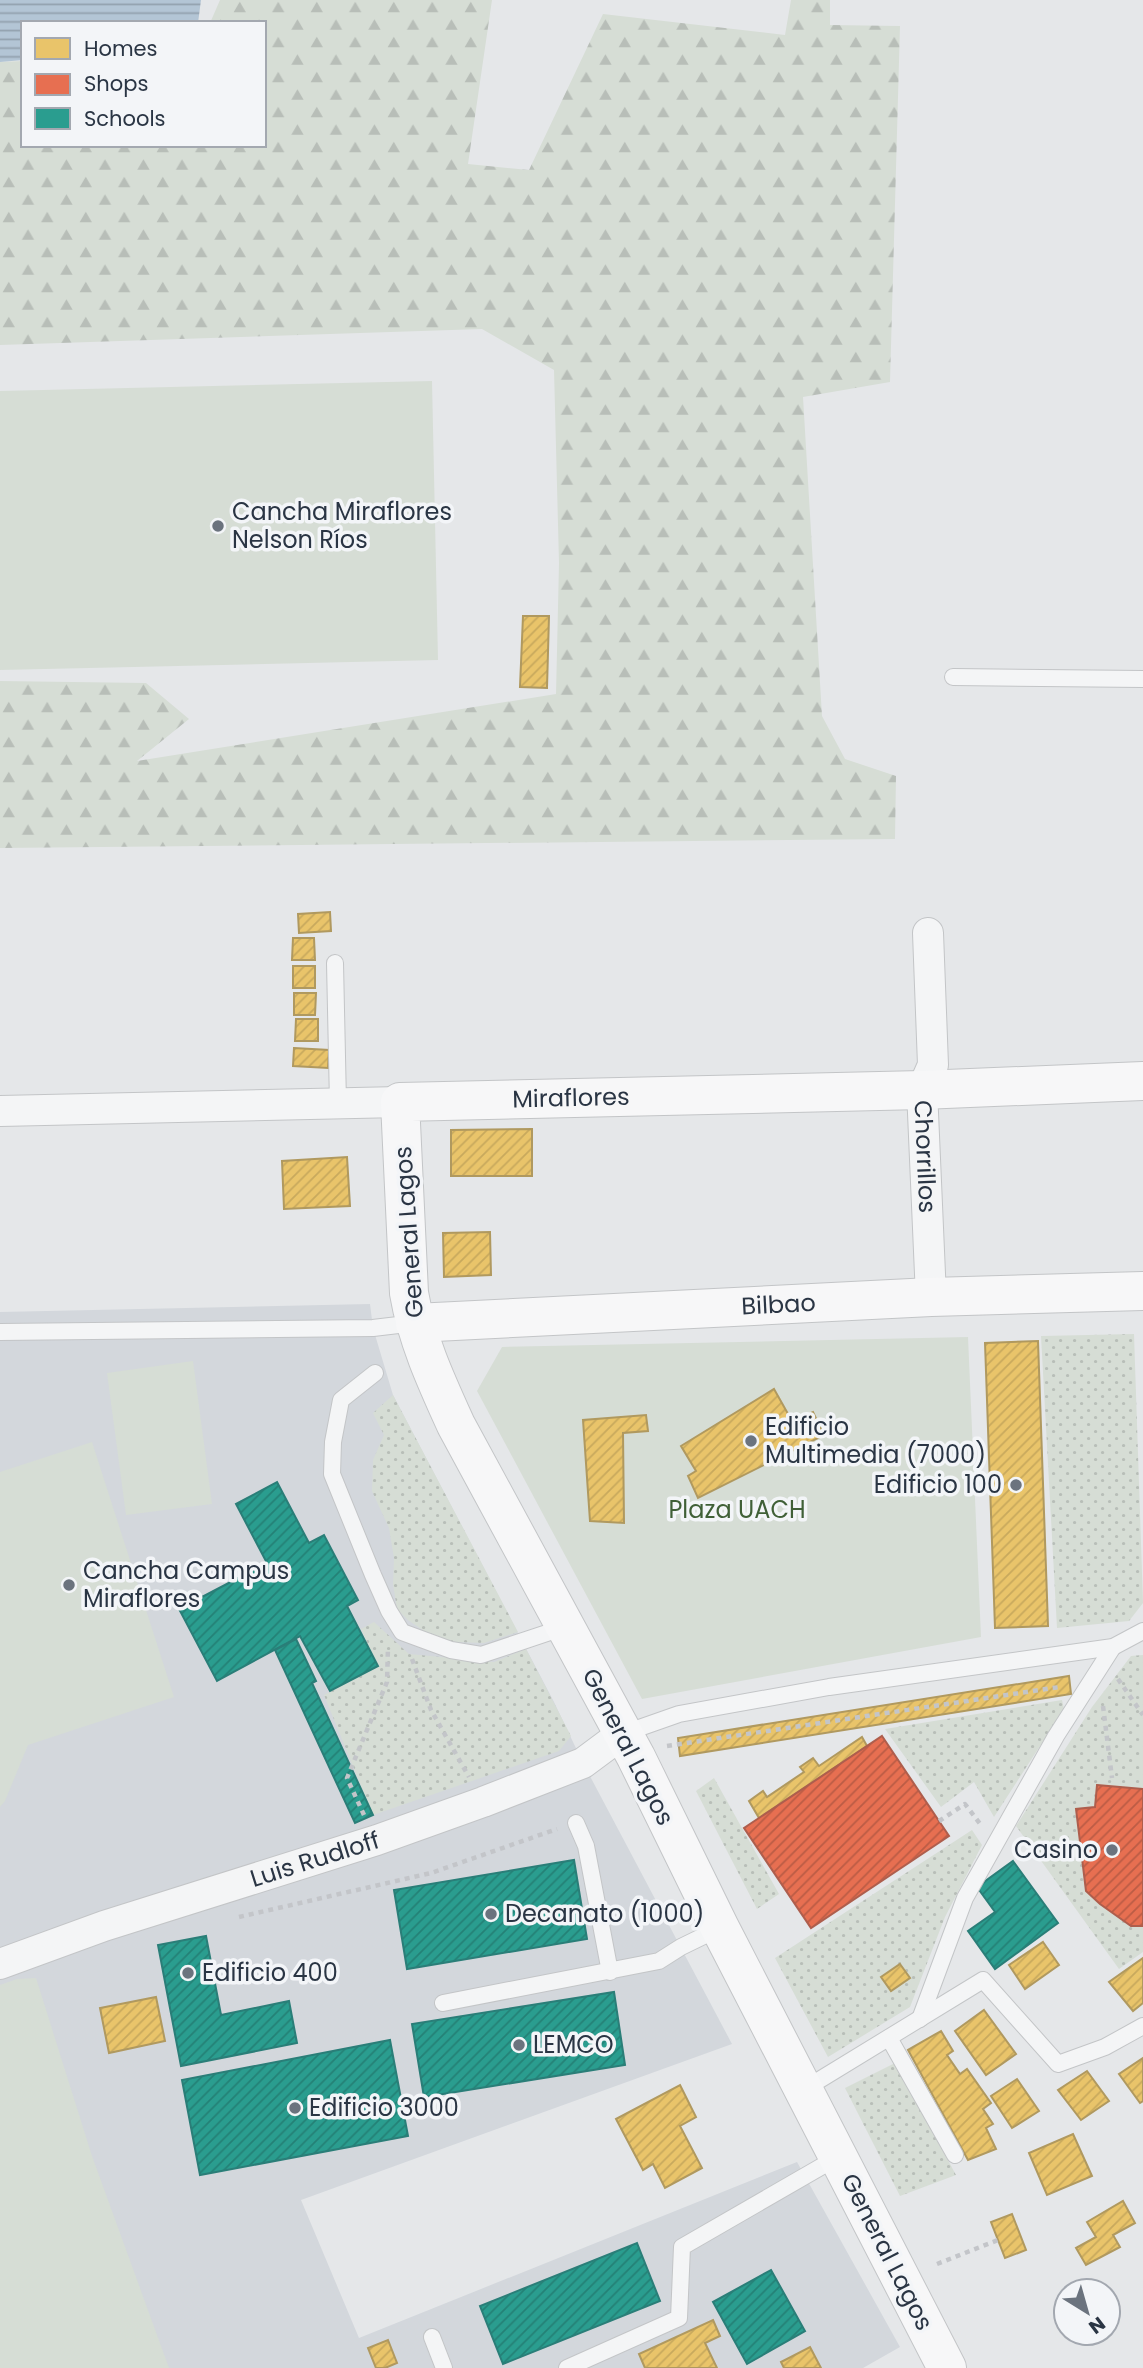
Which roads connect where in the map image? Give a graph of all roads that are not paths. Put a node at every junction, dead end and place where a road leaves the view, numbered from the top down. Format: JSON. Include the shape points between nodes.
{"nodes":[{"id":1,"x":953,"y":677,"type":"dead end"},
{"id":2,"x":1143,"y":679,"type":"edge"},
{"id":3,"x":928,"y":933,"type":"dead end"},
{"id":4,"x":335,"y":963,"type":"dead end"},
{"id":5,"x":1143,"y":1081,"type":"edge"},
{"id":6,"x":922,"y":1090,"type":"junction"},
{"id":7,"x":400,"y":1102,"type":"junction"},
{"id":8,"x":338,"y":1103,"type":"junction"},
{"id":9,"x":0,"y":1111,"type":"edge"},
{"id":10,"x":1143,"y":1291,"type":"edge"},
{"id":11,"x":931,"y":1297,"type":"junction"},
{"id":12,"x":415,"y":1323,"type":"junction"},
{"id":13,"x":0,"y":1332,"type":"edge"},
{"id":14,"x":374,"y":1373,"type":"dead end"},
{"id":15,"x":565,"y":1627,"type":"junction"},
{"id":16,"x":1143,"y":1631,"type":"edge"},
{"id":17,"x":1113,"y":1647,"type":"junction"},
{"id":18,"x":629,"y":1746,"type":"junction"},
{"id":19,"x":576,"y":1823,"type":"road end"},
{"id":20,"x":719,"y":1928,"type":"junction"},
{"id":21,"x":0,"y":1964,"type":"edge"},
{"id":22,"x":610,"y":1972,"type":"junction"},
{"id":23,"x":443,"y":2003,"type":"dead end"},
{"id":24,"x":920,"y":2019,"type":"junction"},
{"id":25,"x":1143,"y":2026,"type":"edge"},
{"id":26,"x":889,"y":2038,"type":"junction"},
{"id":27,"x":803,"y":2090,"type":"junction"},
{"id":28,"x":955,"y":2155,"type":"dead end"},
{"id":29,"x":838,"y":2157,"type":"junction"},
{"id":30,"x":432,"y":2337,"type":"dead end"},
{"id":31,"x":444,"y":2368,"type":"edge"},
{"id":32,"x":567,"y":2368,"type":"edge"},
{"id":33,"x":947,"y":2368,"type":"edge"}],
"edges":[{"from":1,"to":2,"type":"lane"},
{"from":3,"to":6,"type":"street","name":"Chorrillos","via":[[933,1065]]},
{"from":4,"to":8,"type":"lane"},
{"from":5,"to":6,"type":"main road","name":"Miraflores"},
{"from":6,"to":7,"type":"main road","name":"Miraflores"},
{"from":6,"to":11,"type":"street","name":"Chorrillos"},
{"from":7,"to":8,"type":"street","name":"Miraflores"},
{"from":7,"to":12,"type":"main road","name":"General Lagos","via":[[409,1293]]},
{"from":8,"to":9,"type":"street","name":"Miraflores"},
{"from":10,"to":11,"type":"main road","name":"Bilbao"},
{"from":11,"to":12,"type":"main road","name":"Bilbao"},
{"from":12,"to":13,"type":"lane","via":[[373,1328]]},
{"from":12,"to":15,"type":"main road","name":"General Lagos","via":[[456,1425]]},
{"from":14,"to":15,"type":"lane","via":[[341,1400],[332,1474],[402,1632],[451,1650],[481,1655]]},
{"from":15,"to":18,"type":"main road","name":"General Lagos"},
{"from":16,"to":17,"type":"lane"},
{"from":17,"to":18,"type":"lane","via":[[829,1687],[679,1714]]},
{"from":17,"to":24,"type":"lane","via":[[1095,1682],[1056,1736],[965,1898]]},
{"from":18,"to":20,"type":"main road","name":"General Lagos"},
{"from":18,"to":21,"type":"street","name":"Luis Rudloff","via":[[377,1840],[104,1926]]},
{"from":19,"to":22,"type":"lane","via":[[586,1846]]},
{"from":20,"to":22,"type":"lane","via":[[659,1961]]},
{"from":20,"to":27,"type":"main road","name":"General Lagos"},
{"from":22,"to":23,"type":"lane"},
{"from":24,"to":25,"type":"lane","via":[[983,1980],[1058,2064],[1105,2047]]},
{"from":24,"to":26,"type":"lane"},
{"from":26,"to":27,"type":"lane"},
{"from":26,"to":28,"type":"lane"},
{"from":27,"to":29,"type":"main road","name":"General Lagos"},
{"from":29,"to":32,"type":"lane","via":[[682,2247],[679,2318]]},
{"from":29,"to":33,"type":"main road","name":"General Lagos"},
{"from":30,"to":31,"type":"lane"}]}
